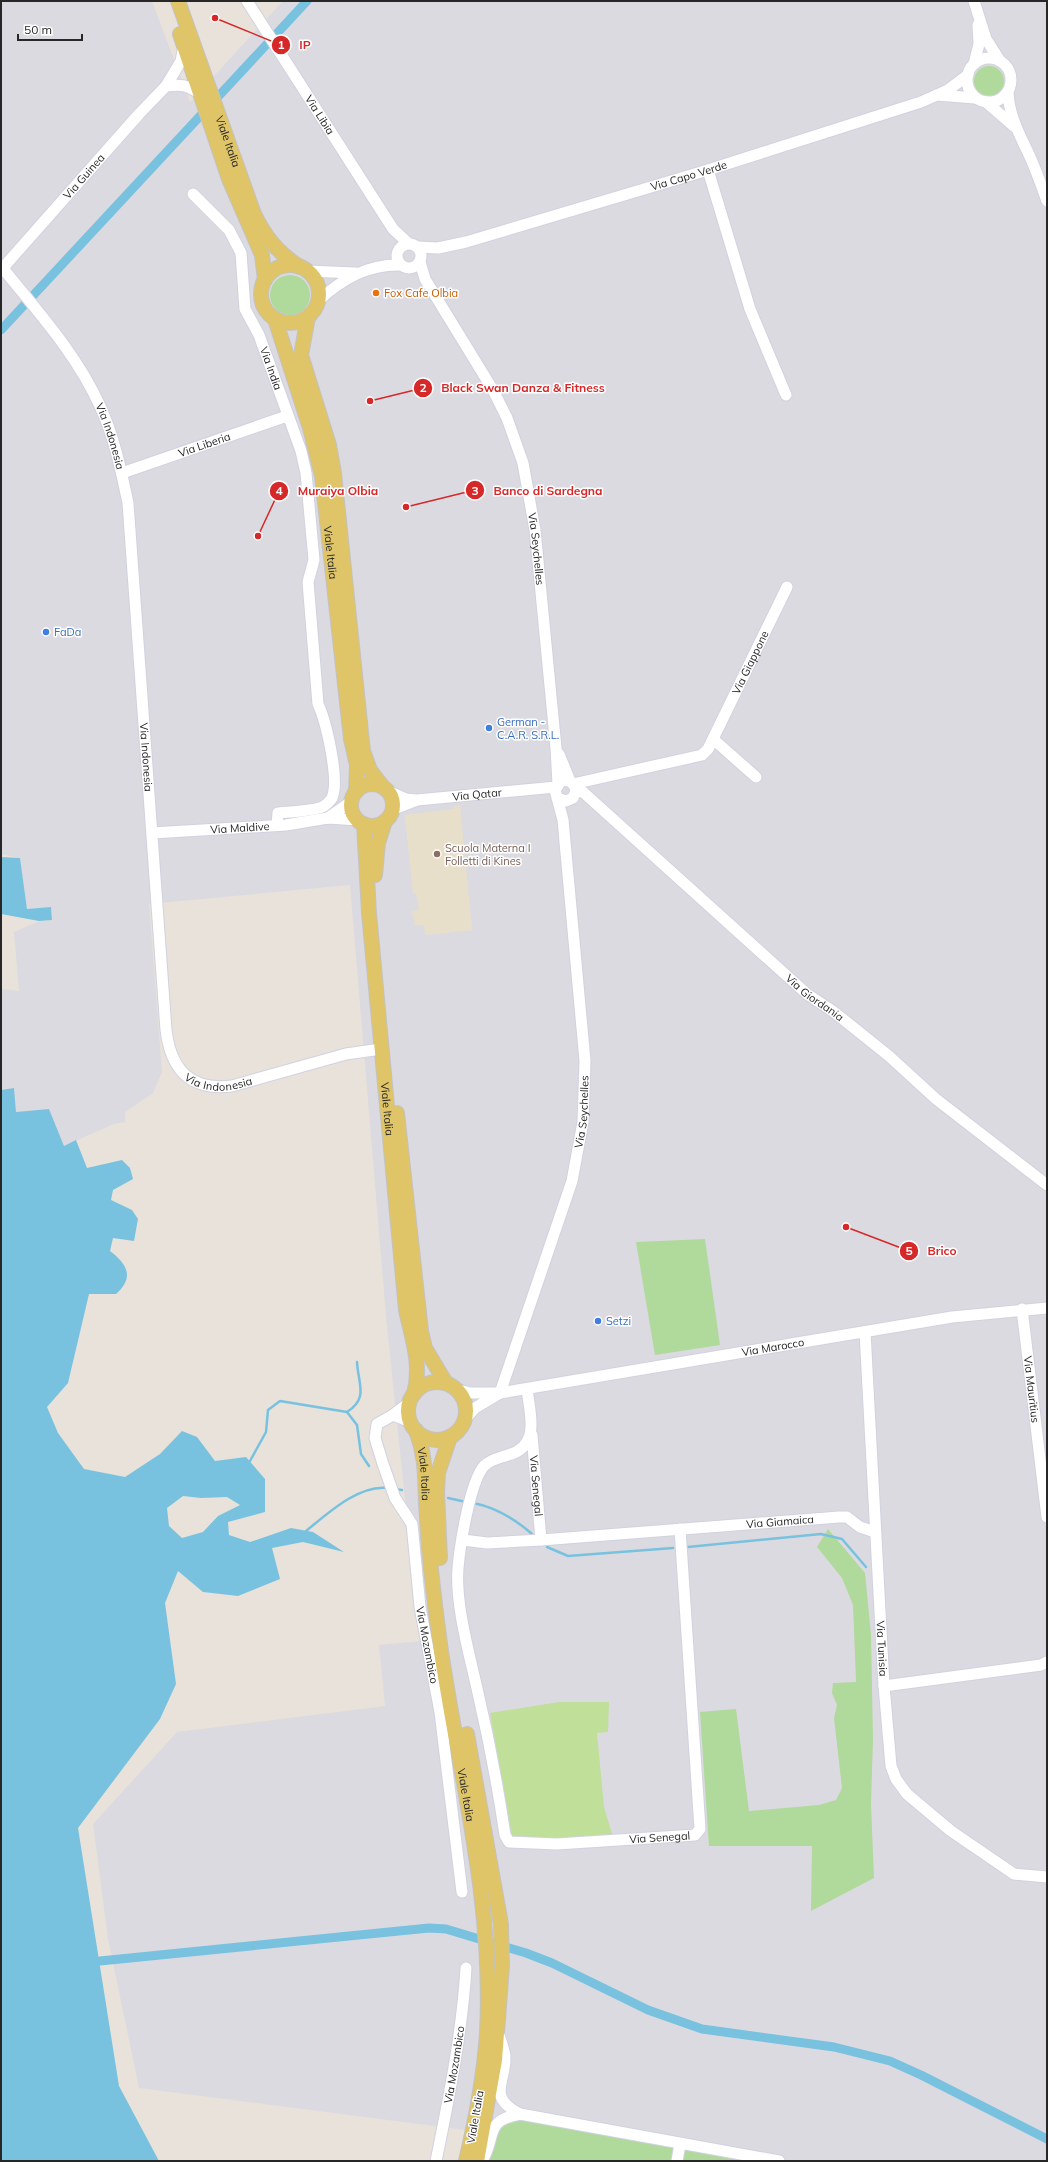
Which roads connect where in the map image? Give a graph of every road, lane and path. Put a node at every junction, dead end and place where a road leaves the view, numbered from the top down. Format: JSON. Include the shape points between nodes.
{"nodes":[{"id":1,"x":169,"y":1,"type":"edge"},
{"id":2,"x":178,"y":1,"type":"edge"},
{"id":3,"x":247,"y":1,"type":"edge"},
{"id":4,"x":974,"y":1,"type":"edge"},
{"id":5,"x":978,"y":14,"type":"junction"},
{"id":6,"x":184,"y":45,"type":"junction"},
{"id":7,"x":1000,"y":61,"type":"junction"},
{"id":8,"x":974,"y":64,"type":"junction"},
{"id":9,"x":968,"y":75,"type":"junction"},
{"id":10,"x":166,"y":86,"type":"junction"},
{"id":11,"x":1008,"y":92,"type":"junction"},
{"id":12,"x":204,"y":94,"type":"junction"},
{"id":13,"x":936,"y":95,"type":"junction"},
{"id":14,"x":981,"y":100,"type":"junction"},
{"id":15,"x":214,"y":121,"type":"junction"},
{"id":16,"x":1015,"y":127,"type":"junction"},
{"id":17,"x":708,"y":170,"type":"junction"},
{"id":18,"x":193,"y":194,"type":"dead end"},
{"id":19,"x":1047,"y":200,"type":"edge"},
{"id":20,"x":393,"y":229,"type":"junction"},
{"id":21,"x":413,"y":245,"type":"junction"},
{"id":22,"x":438,"y":248,"type":"junction"},
{"id":23,"x":397,"y":253,"type":"junction"},
{"id":24,"x":421,"y":260,"type":"junction"},
{"id":25,"x":382,"y":265,"type":"junction"},
{"id":26,"x":406,"y":267,"type":"junction"},
{"id":27,"x":2,"y":268,"type":"edge"},
{"id":28,"x":304,"y":269,"type":"junction"},
{"id":29,"x":356,"y":273,"type":"junction"},
{"id":30,"x":425,"y":279,"type":"junction"},
{"id":31,"x":265,"y":280,"type":"junction"},
{"id":32,"x":318,"y":301,"type":"junction"},
{"id":33,"x":308,"y":317,"type":"junction"},
{"id":34,"x":275,"y":319,"type":"junction"},
{"id":35,"x":786,"y":395,"type":"dead end"},
{"id":36,"x":287,"y":416,"type":"junction"},
{"id":37,"x":122,"y":473,"type":"junction"},
{"id":38,"x":787,"y":587,"type":"dead end"},
{"id":39,"x":713,"y":739,"type":"junction"},
{"id":40,"x":556,"y":748,"type":"junction"},
{"id":41,"x":756,"y":777,"type":"dead end"},
{"id":42,"x":596,"y":780,"type":"junction"},
{"id":43,"x":386,"y":789,"type":"junction"},
{"id":44,"x":556,"y":791,"type":"junction"},
{"id":45,"x":572,"y":791,"type":"junction"},
{"id":46,"x":354,"y":797,"type":"junction"},
{"id":47,"x":417,"y":800,"type":"junction"},
{"id":48,"x":592,"y":800,"type":"junction"},
{"id":49,"x":389,"y":816,"type":"junction"},
{"id":50,"x":328,"y":818,"type":"junction"},
{"id":51,"x":563,"y":820,"type":"junction"},
{"id":52,"x":361,"y":822,"type":"junction"},
{"id":53,"x":277,"y":825,"type":"junction"},
{"id":54,"x":152,"y":833,"type":"junction"},
{"id":55,"x":381,"y":1049,"type":"junction"},
{"id":56,"x":1047,"y":1185,"type":"edge"},
{"id":57,"x":1047,"y":1308,"type":"edge"},
{"id":58,"x":1022,"y":1309,"type":"junction"},
{"id":59,"x":865,"y":1332,"type":"junction"},
{"id":60,"x":452,"y":1386,"type":"junction"},
{"id":61,"x":527,"y":1389,"type":"junction"},
{"id":62,"x":500,"y":1393,"type":"junction"},
{"id":63,"x":412,"y":1398,"type":"junction"},
{"id":64,"x":393,"y":1415,"type":"junction"},
{"id":65,"x":465,"y":1418,"type":"junction"},
{"id":66,"x":413,"y":1426,"type":"junction"},
{"id":67,"x":532,"y":1431,"type":"junction"},
{"id":68,"x":450,"y":1437,"type":"junction"},
{"id":69,"x":1047,"y":1517,"type":"edge"},
{"id":70,"x":680,"y":1529,"type":"junction"},
{"id":71,"x":875,"y":1532,"type":"junction"},
{"id":72,"x":463,"y":1540,"type":"junction"},
{"id":73,"x":541,"y":1540,"type":"junction"},
{"id":74,"x":1047,"y":1662,"type":"edge"},
{"id":75,"x":884,"y":1686,"type":"junction"},
{"id":76,"x":1047,"y":1877,"type":"edge"},
{"id":77,"x":462,"y":1892,"type":"dead end"},
{"id":78,"x":466,"y":1968,"type":"dead end"},
{"id":79,"x":499,"y":2032,"type":"junction"},
{"id":80,"x":520,"y":2114,"type":"junction"},
{"id":81,"x":680,"y":2144,"type":"junction"},
{"id":82,"x":436,"y":2161,"type":"edge"},
{"id":83,"x":466,"y":2161,"type":"edge"},
{"id":84,"x":477,"y":2161,"type":"edge"},
{"id":85,"x":482,"y":2161,"type":"edge"},
{"id":86,"x":677,"y":2161,"type":"edge"},
{"id":87,"x":779,"y":2161,"type":"edge"}],
"edges":[{"from":1,"to":6,"type":"main road","name":"Viale Italia"},
{"from":2,"to":12,"type":"main road","name":"Viale Italia"},
{"from":3,"to":20,"type":"street","name":"Via Libia"},
{"from":4,"to":5,"type":"street"},
{"from":5,"to":7,"type":"street","via":[[990,46]]},
{"from":5,"to":8,"type":"street","via":[[979,44]]},
{"from":6,"to":10,"type":"street","name":"Via Guinea","via":[[181,61]]},
{"from":6,"to":12,"type":"main road","name":"Viale Italia"},
{"from":7,"to":8,"type":"street","via":[[987,58]]},
{"from":7,"to":11,"type":"street","via":[[1010,72],[1011,83]]},
{"from":8,"to":9,"type":"street"},
{"from":9,"to":13,"type":"street","name":"Via Capo Verde","via":[[948,90]]},
{"from":9,"to":14,"type":"street","via":[[968,88]]},
{"from":10,"to":12,"type":"street","via":[[189,86]]},
{"from":10,"to":27,"type":"street","name":"Via Guinea"},
{"from":11,"to":14,"type":"street","via":[[1000,100]]},
{"from":11,"to":16,"type":"street"},
{"from":12,"to":15,"type":"main road","name":"Viale Italia"},
{"from":13,"to":14,"type":"street"},
{"from":13,"to":17,"type":"street","name":"Via Capo Verde"},
{"from":14,"to":16,"type":"street"},
{"from":15,"to":28,"type":"main road","name":"Viale Italia","via":[[263,231],[278,251]]},
{"from":15,"to":31,"type":"main road","name":"Viale Italia","via":[[229,179],[262,255]]},
{"from":16,"to":19,"type":"street"},
{"from":17,"to":22,"type":"street","name":"Via Capo Verde","via":[[466,242]]},
{"from":17,"to":35,"type":"street","via":[[750,309]]},
{"from":18,"to":36,"type":"street","name":"Via India","via":[[229,230],[241,253],[245,309],[259,335]]},
{"from":20,"to":21,"type":"street","name":"Via Libia"},
{"from":20,"to":23,"type":"street","name":"Via Libia"},
{"from":21,"to":22,"type":"street","name":"Via Capo Verde"},
{"from":21,"to":23,"type":"street","via":[[403,245]]},
{"from":21,"to":24,"type":"street","via":[[422,254]]},
{"from":22,"to":24,"type":"street","name":"Via Capo Verde"},
{"from":23,"to":25,"type":"street"},
{"from":23,"to":26,"type":"street"},
{"from":24,"to":26,"type":"street"},
{"from":24,"to":30,"type":"street","name":"Via Seychelles"},
{"from":25,"to":26,"type":"street"},
{"from":25,"to":29,"type":"street"},
{"from":26,"to":30,"type":"street","name":"Via Seychelles"},
{"from":27,"to":37,"type":"street","name":"Via Indonesia","via":[[71,355],[100,406],[116,448]]},
{"from":28,"to":29,"type":"street","via":[[327,274]]},
{"from":28,"to":31,"type":"main road","via":[[290,265],[279,268],[271,272]]},
{"from":28,"to":32,"type":"main road","via":[[316,281]]},
{"from":29,"to":32,"type":"street","via":[[332,288]]},
{"from":30,"to":40,"type":"street","name":"Via Seychelles","via":[[493,390],[507,418],[523,463],[535,530]]},
{"from":31,"to":34,"type":"main road","via":[[261,291],[262,303]]},
{"from":32,"to":33,"type":"main road"},
{"from":33,"to":34,"type":"main road","via":[[298,322],[286,323]]},
{"from":33,"to":43,"type":"main road","name":"Viale Italia","via":[[301,355],[329,445],[334,472],[364,751],[370,770]]},
{"from":34,"to":46,"type":"main road","name":"Viale Italia","via":[[306,413],[322,476],[351,739],[357,765]]},
{"from":36,"to":37,"type":"street","name":"Via Liberia"},
{"from":36,"to":53,"type":"street","name":"Via India","via":[[306,473],[314,560],[308,582],[318,704],[325,719],[334,774],[332,798],[322,808],[278,813]]},
{"from":37,"to":54,"type":"street","name":"Via Indonesia","via":[[128,503]]},
{"from":38,"to":39,"type":"street","name":"Via Giappone"},
{"from":39,"to":41,"type":"street"},
{"from":39,"to":42,"type":"street","name":"Via Giappone","via":[[702,755]]},
{"from":40,"to":44,"type":"street","name":"Via Seychelles"},
{"from":40,"to":45,"type":"street","name":"Via Seychelles"},
{"from":42,"to":45,"type":"street","name":"Via Giappone"},
{"from":42,"to":48,"type":"street"},
{"from":43,"to":46,"type":"main road","via":[[369,784]]},
{"from":43,"to":47,"type":"street","via":[[406,799]]},
{"from":43,"to":49,"type":"main road","via":[[393,801]]},
{"from":44,"to":45,"type":"street","name":"Via Giappone","via":[[563,781]]},
{"from":44,"to":45,"type":"street","name":"Via Giordania","via":[[563,801]]},
{"from":44,"to":47,"type":"street","name":"Via Qatar","via":[[545,786],[536,789]]},
{"from":44,"to":51,"type":"street","name":"Via Seychelles"},
{"from":45,"to":48,"type":"street","name":"Via Giordania","via":[[583,792]]},
{"from":45,"to":51,"type":"street","name":"Via Seychelles"},
{"from":46,"to":50,"type":"street","name":"Via Maldive"},
{"from":46,"to":52,"type":"main road","via":[[353,813]]},
{"from":47,"to":49,"type":"street"},
{"from":48,"to":56,"type":"street","name":"Via Giordania","via":[[807,994],[834,1012],[889,1056],[936,1099]]},
{"from":49,"to":52,"type":"main road","via":[[376,825]]},
{"from":49,"to":60,"type":"main road","name":"Viale Italia","via":[[378,843],[375,862],[376,913],[417,1309],[425,1348]]},
{"from":50,"to":52,"type":"street","name":"Via Maldive"},
{"from":50,"to":53,"type":"street","name":"Via Maldive"},
{"from":51,"to":62,"type":"street","name":"Via Seychelles","via":[[585,1061],[583,1122],[572,1181]]},
{"from":52,"to":55,"type":"main road","name":"Viale Italia"},
{"from":53,"to":54,"type":"street","name":"Via Maldive"},
{"from":54,"to":55,"type":"street","name":"Via Indonesia","via":[[166,1030],[171,1057],[180,1070],[199,1084],[227,1087],[346,1054]]},
{"from":55,"to":63,"type":"main road","name":"Viale Italia","via":[[406,1310],[417,1357],[418,1369]]},
{"from":57,"to":58,"type":"street","name":"Via Marocco"},
{"from":58,"to":59,"type":"street","name":"Via Marocco","via":[[952,1317]]},
{"from":58,"to":69,"type":"street","name":"Via Mauritius"},
{"from":59,"to":61,"type":"street","name":"Via Marocco"},
{"from":59,"to":71,"type":"street","name":"Via Tunisia"},
{"from":60,"to":62,"type":"street","name":"Via Marocco","via":[[471,1393]]},
{"from":60,"to":63,"type":"main road","via":[[428,1383]]},
{"from":60,"to":65,"type":"main road","via":[[465,1403]]},
{"from":61,"to":62,"type":"street","name":"Via Marocco"},
{"from":61,"to":67,"type":"street","name":"Via Senegal"},
{"from":62,"to":65,"type":"street","name":"Via Marocco","via":[[475,1408]]},
{"from":63,"to":64,"type":"street","name":"Via Mozambico"},
{"from":63,"to":66,"type":"main road","via":[[408,1412]]},
{"from":64,"to":66,"type":"street"},
{"from":64,"to":77,"type":"street","name":"Via Mozambico","via":[[377,1424],[375,1438],[392,1489],[412,1524],[420,1607],[441,1719]]},
{"from":65,"to":68,"type":"main road","via":[[457,1432]]},
{"from":66,"to":68,"type":"main road","via":[[432,1439]]},
{"from":66,"to":83,"type":"main road","name":"Viale Italia","via":[[422,1446],[426,1469],[426,1516],[441,1651],[477,1852],[484,1921],[488,1999],[485,2053]]},
{"from":67,"to":72,"type":"street","name":"Via Senegal","via":[[527,1444],[521,1450],[494,1459],[478,1476]]},
{"from":67,"to":73,"type":"street","name":"Via Senegal"},
{"from":68,"to":79,"type":"main road","name":"Viale Italia","via":[[438,1473],[439,1549],[451,1649],[501,1924]]},
{"from":70,"to":71,"type":"street","name":"Via Giamaica","via":[[839,1516],[847,1517],[860,1527]]},
{"from":70,"to":72,"type":"street","name":"Via Senegal","via":[[700,1829],[695,1835],[558,1844],[517,1844],[509,1842],[505,1835],[461,1606],[458,1567]]},
{"from":70,"to":73,"type":"street"},
{"from":71,"to":75,"type":"street","name":"Via Tunisia"},
{"from":72,"to":73,"type":"street","via":[[486,1543]]},
{"from":74,"to":75,"type":"street","via":[[1041,1666]]},
{"from":75,"to":76,"type":"street","name":"Via Tunisia","via":[[891,1766],[896,1779],[907,1794],[951,1831],[1014,1874]]},
{"from":78,"to":82,"type":"street","name":"Via Mozambico","via":[[454,2065]]},
{"from":79,"to":80,"type":"street","via":[[505,2056],[499,2092],[510,2109]]},
{"from":79,"to":84,"type":"main road","name":"Viale Italia"},
{"from":80,"to":81,"type":"street"},
{"from":80,"to":85,"type":"street","via":[[508,2116],[497,2122]]},
{"from":81,"to":86,"type":"street"},
{"from":81,"to":87,"type":"street"}]}
